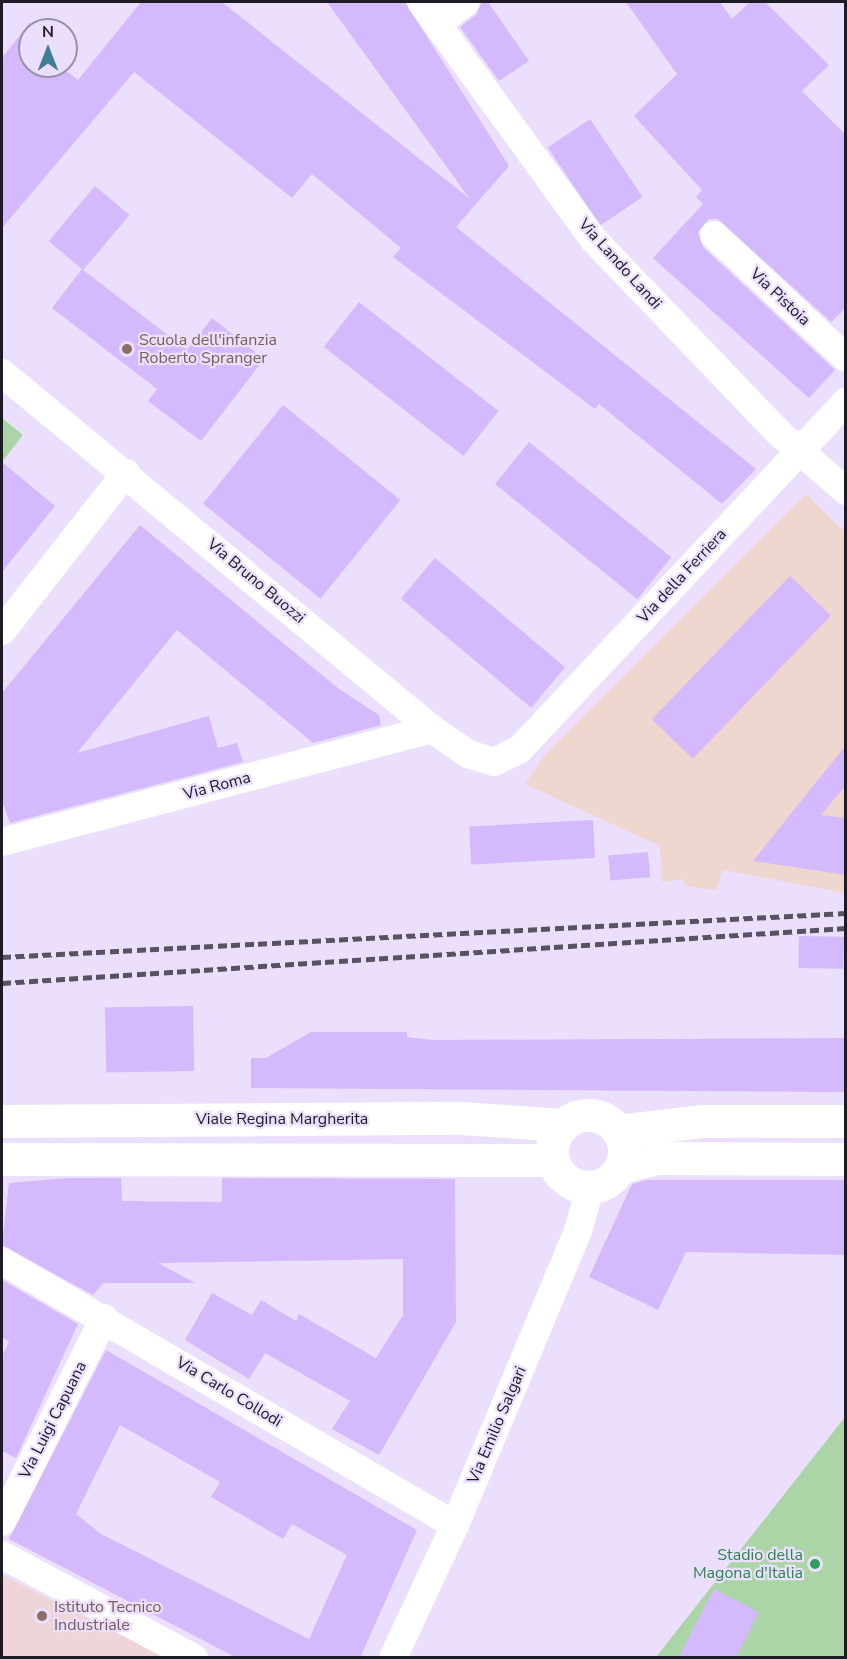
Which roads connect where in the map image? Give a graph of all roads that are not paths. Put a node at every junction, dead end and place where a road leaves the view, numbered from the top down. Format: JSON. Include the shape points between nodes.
{"nodes":[{"id":1,"x":466,"y":2,"type":"edge"},
{"id":2,"x":429,"y":13,"type":"edge"},
{"id":3,"x":714,"y":235,"type":"dead end"},
{"id":4,"x":846,"y":358,"type":"edge"},
{"id":5,"x":2,"y":373,"type":"edge"},
{"id":6,"x":846,"y":402,"type":"edge"},
{"id":7,"x":800,"y":449,"type":"junction"},
{"id":8,"x":126,"y":472,"type":"junction"},
{"id":9,"x":846,"y":491,"type":"edge"},
{"id":10,"x":2,"y":631,"type":"edge"},
{"id":11,"x":432,"y":729,"type":"junction"},
{"id":12,"x":519,"y":750,"type":"joint"},
{"id":13,"x":2,"y":843,"type":"edge"},
{"id":14,"x":2,"y":1121,"type":"edge"},
{"id":15,"x":846,"y":1121,"type":"edge"},
{"id":16,"x":563,"y":1125,"type":"junction"},
{"id":17,"x":618,"y":1131,"type":"junction"},
{"id":18,"x":2,"y":1159,"type":"edge"},
{"id":19,"x":846,"y":1159,"type":"edge"},
{"id":20,"x":552,"y":1160,"type":"junction"},
{"id":21,"x":621,"y":1167,"type":"junction"},
{"id":22,"x":590,"y":1188,"type":"junction"},
{"id":23,"x":2,"y":1261,"type":"edge"},
{"id":24,"x":104,"y":1318,"type":"junction"},
{"id":25,"x":2,"y":1522,"type":"edge"},
{"id":26,"x":455,"y":1525,"type":"junction"},
{"id":27,"x":2,"y":1555,"type":"edge"},
{"id":28,"x":194,"y":1658,"type":"edge"},
{"id":29,"x":393,"y":1658,"type":"edge"}],
"edges":[{"from":1,"to":2,"type":"street"},
{"from":2,"to":7,"type":"street","name":"Via Lando Landi","via":[[594,240]]},
{"from":3,"to":4,"type":"street","name":"Via Pistoia"},
{"from":5,"to":8,"type":"street","name":"Via Bruno Buozzi"},
{"from":6,"to":7,"type":"street","name":"Via della Ferriera"},
{"from":7,"to":9,"type":"street","name":"Via Lando Landi"},
{"from":7,"to":12,"type":"street","name":"Via della Ferriera"},
{"from":8,"to":10,"type":"street"},
{"from":8,"to":11,"type":"street","name":"Via Bruno Buozzi"},
{"from":11,"to":12,"type":"street","name":"Via Bruno Buozzi","via":[[468,754],[494,762]]},
{"from":11,"to":13,"type":"street","name":"Via Roma"},
{"from":14,"to":16,"type":"street","name":"Viale Regina Margherita","via":[[461,1118]]},
{"from":15,"to":17,"type":"street","via":[[703,1121]]},
{"from":16,"to":17,"type":"street","name":"Viale Regina Margherita","via":[[573,1118],[598,1116]]},
{"from":16,"to":20,"type":"street","via":[[555,1135]]},
{"from":17,"to":21,"type":"street","via":[[623,1142]]},
{"from":18,"to":20,"type":"street"},
{"from":19,"to":21,"type":"street","via":[[657,1158]]},
{"from":20,"to":22,"type":"street","via":[[566,1181]]},
{"from":21,"to":22,"type":"street"},
{"from":22,"to":26,"type":"street","name":"Via Emilio Salgari","via":[[578,1231]]},
{"from":23,"to":24,"type":"street","name":"Via Carlo Collodi"},
{"from":24,"to":25,"type":"street","name":"Via Luigi Capuana"},
{"from":24,"to":26,"type":"street","name":"Via Carlo Collodi"},
{"from":26,"to":29,"type":"street","name":"Via Emilio Salgari"},
{"from":27,"to":28,"type":"street"}]}
